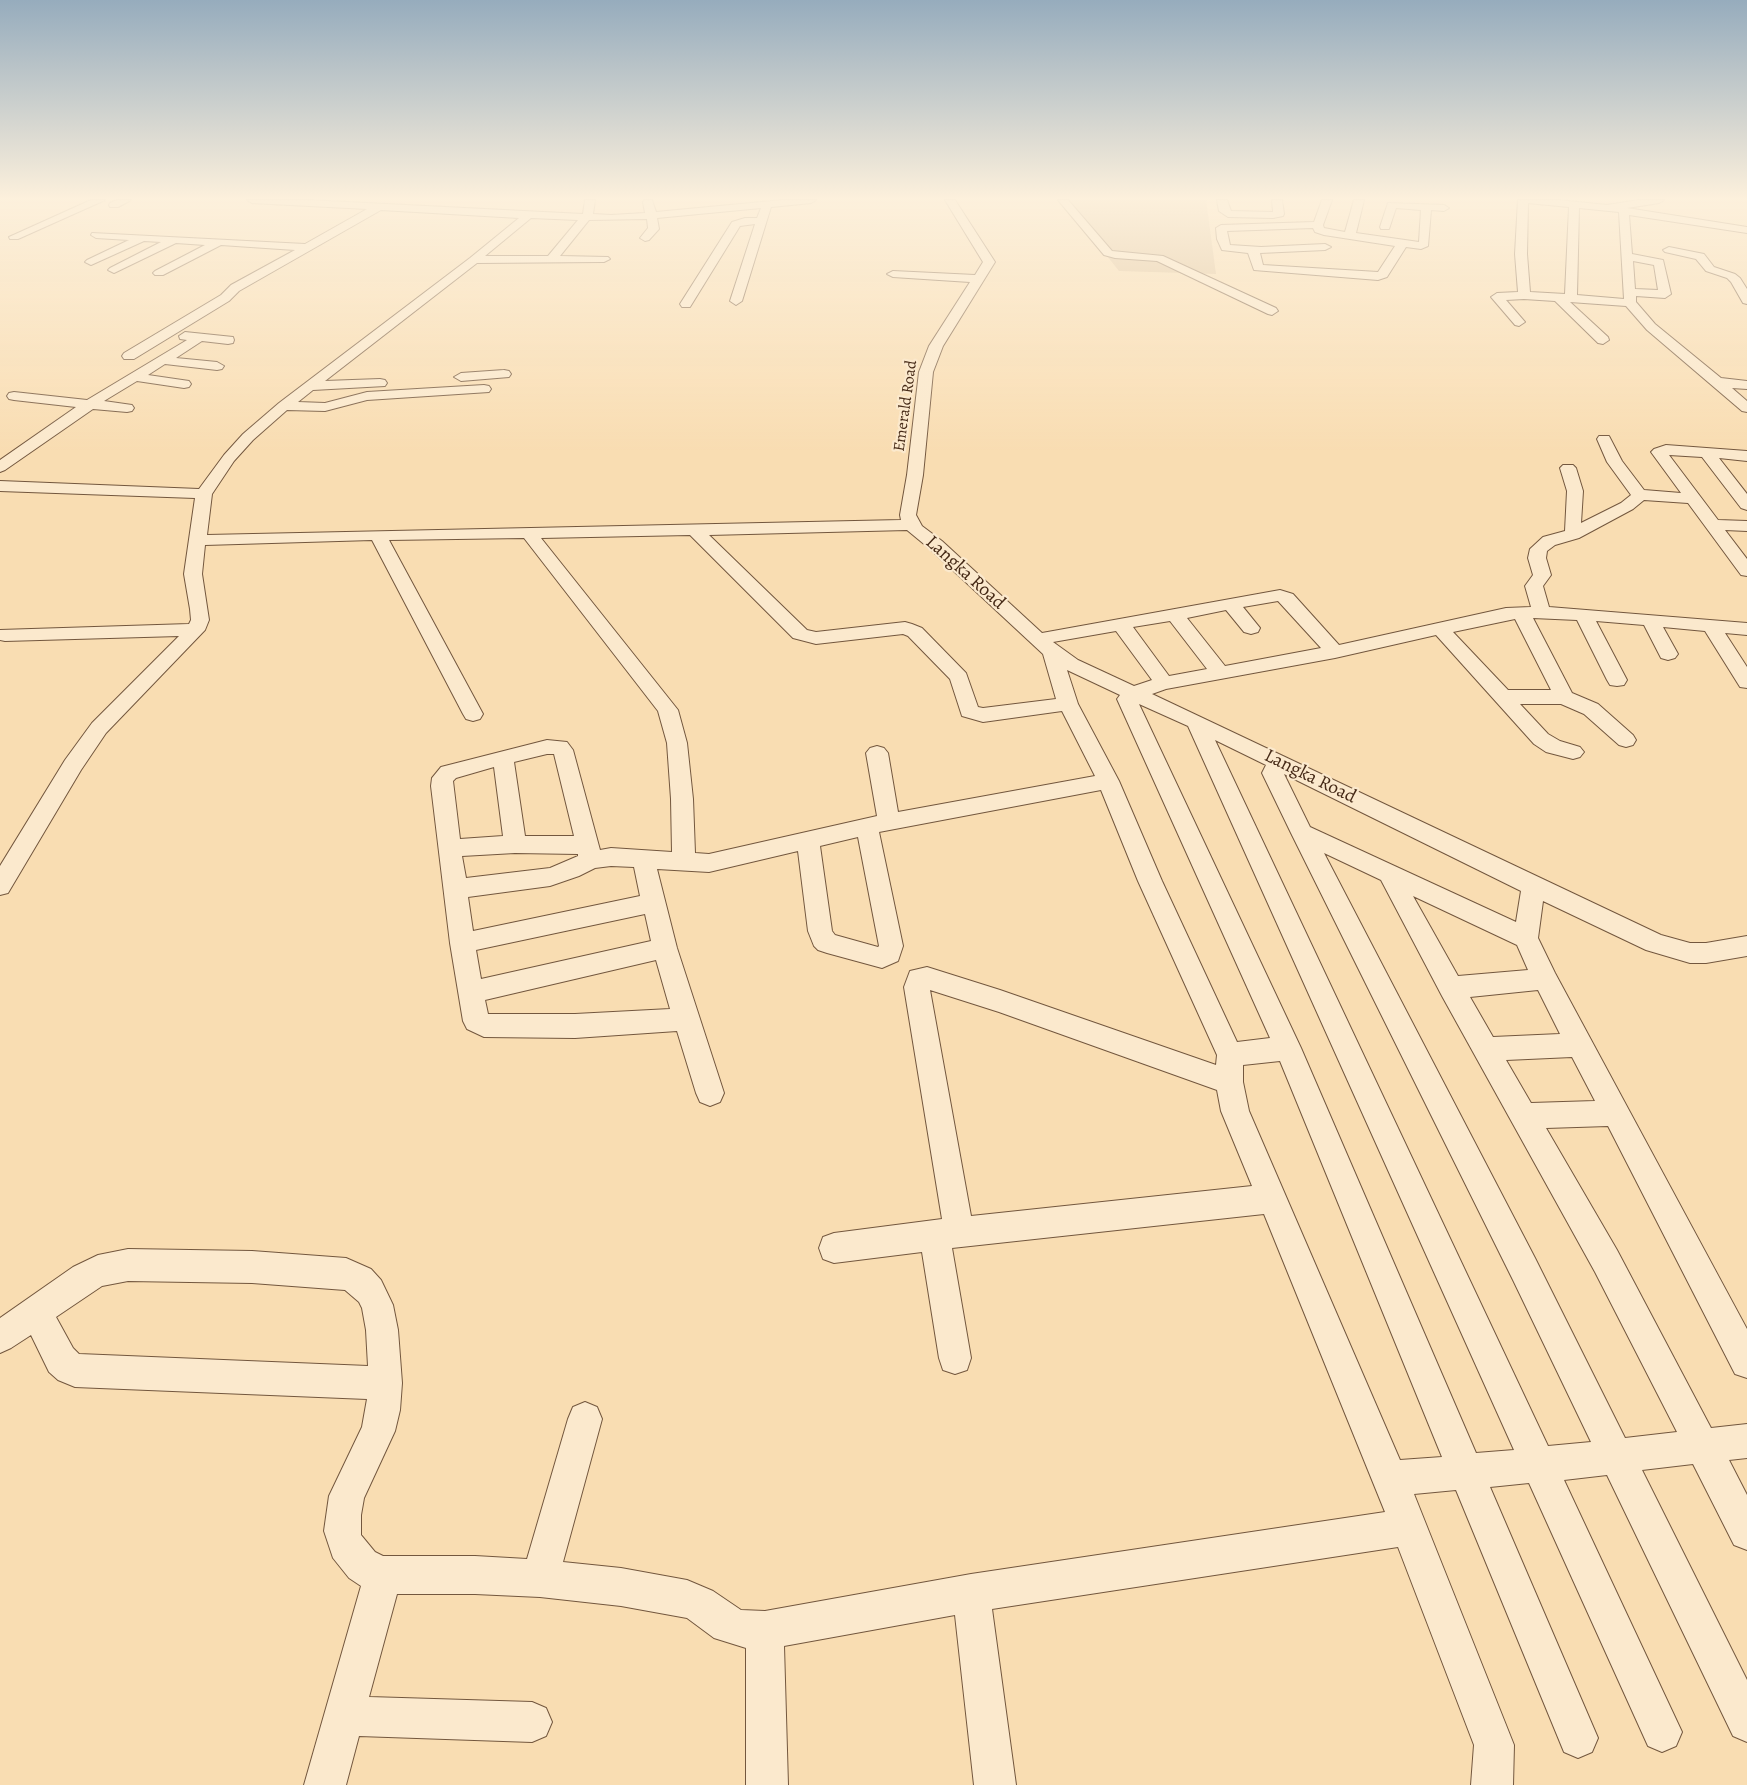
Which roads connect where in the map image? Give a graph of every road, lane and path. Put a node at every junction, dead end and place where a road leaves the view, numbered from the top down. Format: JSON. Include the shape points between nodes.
{"nodes":[{"id":1,"x":243,"y":283,"type":"edge"},
{"id":2,"x":444,"y":283,"type":"edge"},
{"id":3,"x":699,"y":283,"type":"edge"},
{"id":4,"x":741,"y":283,"type":"edge"},
{"id":5,"x":976,"y":283,"type":"edge"},
{"id":6,"x":1213,"y":283,"type":"edge"},
{"id":7,"x":1523,"y":283,"type":"edge"},
{"id":8,"x":1571,"y":283,"type":"edge"},
{"id":9,"x":1629,"y":283,"type":"edge"},
{"id":10,"x":1664,"y":283,"type":"edge"},
{"id":11,"x":1737,"y":283,"type":"edge"},
{"id":12,"x":1524,"y":294,"type":"junction"},
{"id":13,"x":1558,"y":297,"type":"junction"},
{"id":14,"x":1571,"y":298,"type":"junction"},
{"id":15,"x":1629,"y":298,"type":"junction"},
{"id":16,"x":1747,"y":300,"type":"edge"},
{"id":17,"x":736,"y":301,"type":"dead end"},
{"id":18,"x":686,"y":304,"type":"dead end"},
{"id":19,"x":1272,"y":311,"type":"dead end"},
{"id":20,"x":1519,"y":322,"type":"dead end"},
{"id":21,"x":163,"y":336,"type":"junction"},
{"id":22,"x":199,"y":338,"type":"junction"},
{"id":23,"x":228,"y":340,"type":"dead end"},
{"id":24,"x":1603,"y":340,"type":"dead end"},
{"id":25,"x":129,"y":356,"type":"dead end"},
{"id":26,"x":162,"y":360,"type":"junction"},
{"id":27,"x":217,"y":366,"type":"dead end"},
{"id":28,"x":504,"y":374,"type":"dead end"},
{"id":29,"x":134,"y":377,"type":"junction"},
{"id":30,"x":1716,"y":382,"type":"junction"},
{"id":31,"x":184,"y":384,"type":"dead end"},
{"id":32,"x":1747,"y":385,"type":"edge"},
{"id":33,"x":312,"y":386,"type":"junction"},
{"id":34,"x":484,"y":389,"type":"dead end"},
{"id":35,"x":14,"y":396,"type":"dead end"},
{"id":36,"x":90,"y":404,"type":"junction"},
{"id":37,"x":284,"y":406,"type":"junction"},
{"id":38,"x":1746,"y":406,"type":"edge"},
{"id":39,"x":126,"y":408,"type":"dead end"},
{"id":40,"x":1604,"y":438,"type":"dead end"},
{"id":41,"x":1745,"y":449,"type":"edge"},
{"id":42,"x":1707,"y":453,"type":"junction"},
{"id":43,"x":7,"y":455,"type":"edge"},
{"id":44,"x":0,"y":467,"type":"edge"},
{"id":45,"x":1568,"y":468,"type":"dead end"},
{"id":46,"x":0,"y":486,"type":"edge"},
{"id":47,"x":204,"y":494,"type":"junction"},
{"id":48,"x":1639,"y":495,"type":"junction"},
{"id":49,"x":1693,"y":498,"type":"junction"},
{"id":50,"x":1747,"y":505,"type":"edge"},
{"id":51,"x":911,"y":525,"type":"junction"},
{"id":52,"x":1714,"y":525,"type":"junction"},
{"id":53,"x":1747,"y":526,"type":"edge"},
{"id":54,"x":694,"y":530,"type":"junction"},
{"id":55,"x":529,"y":532,"type":"junction"},
{"id":56,"x":1573,"y":534,"type":"junction"},
{"id":57,"x":378,"y":535,"type":"junction"},
{"id":58,"x":199,"y":540,"type":"junction"},
{"id":59,"x":1747,"y":571,"type":"edge"},
{"id":60,"x":1231,"y":605,"type":"junction"},
{"id":61,"x":1542,"y":612,"type":"junction"},
{"id":62,"x":1521,"y":613,"type":"junction"},
{"id":63,"x":1175,"y":615,"type":"junction"},
{"id":64,"x":1584,"y":615,"type":"junction"},
{"id":65,"x":1650,"y":620,"type":"junction"},
{"id":66,"x":1121,"y":624,"type":"junction"},
{"id":67,"x":1711,"y":626,"type":"junction"},
{"id":68,"x":1251,"y":628,"type":"dead end"},
{"id":69,"x":1747,"y":629,"type":"edge"},
{"id":70,"x":196,"y":630,"type":"junction"},
{"id":71,"x":1441,"y":630,"type":"junction"},
{"id":72,"x":5,"y":635,"type":"dead end"},
{"id":73,"x":1046,"y":646,"type":"junction"},
{"id":74,"x":1335,"y":652,"type":"junction"},
{"id":75,"x":1668,"y":654,"type":"dead end"},
{"id":76,"x":1221,"y":673,"type":"junction"},
{"id":77,"x":1617,"y":680,"type":"dead end"},
{"id":78,"x":1747,"y":682,"type":"edge"},
{"id":79,"x":1164,"y":683,"type":"junction"},
{"id":80,"x":1132,"y":692,"type":"junction"},
{"id":81,"x":1502,"y":697,"type":"junction"},
{"id":82,"x":1564,"y":697,"type":"junction"},
{"id":83,"x":1068,"y":704,"type":"junction"},
{"id":84,"x":473,"y":714,"type":"dead end"},
{"id":85,"x":1196,"y":722,"type":"junction"},
{"id":86,"x":1626,"y":740,"type":"dead end"},
{"id":87,"x":1573,"y":752,"type":"dead end"},
{"id":88,"x":877,"y":753,"type":"dead end"},
{"id":89,"x":503,"y":758,"type":"junction"},
{"id":90,"x":1278,"y":761,"type":"junction"},
{"id":91,"x":1108,"y":781,"type":"junction"},
{"id":92,"x":878,"y":824,"type":"junction"},
{"id":93,"x":1302,"y":833,"type":"junction"},
{"id":94,"x":808,"y":841,"type":"junction"},
{"id":95,"x":515,"y":844,"type":"junction"},
{"id":96,"x":451,"y":848,"type":"junction"},
{"id":97,"x":589,"y":853,"type":"junction"},
{"id":98,"x":643,"y":858,"type":"junction"},
{"id":99,"x":684,"y":861,"type":"junction"},
{"id":100,"x":1390,"y":875,"type":"junction"},
{"id":101,"x":0,"y":886,"type":"edge"},
{"id":102,"x":1533,"y":886,"type":"junction"},
{"id":103,"x":455,"y":889,"type":"junction"},
{"id":104,"x":653,"y":903,"type":"junction"},
{"id":105,"x":1526,"y":938,"type":"junction"},
{"id":106,"x":462,"y":943,"type":"junction"},
{"id":107,"x":1747,"y":946,"type":"edge"},
{"id":108,"x":665,"y":948,"type":"junction"},
{"id":109,"x":1545,"y":978,"type":"junction"},
{"id":110,"x":1451,"y":988,"type":"junction"},
{"id":111,"x":470,"y":993,"type":"junction"},
{"id":112,"x":686,"y":1019,"type":"junction"},
{"id":113,"x":1580,"y":1045,"type":"junction"},
{"id":114,"x":1288,"y":1048,"type":"junction"},
{"id":115,"x":1486,"y":1049,"type":"junction"},
{"id":116,"x":1229,"y":1069,"type":"junction"},
{"id":117,"x":710,"y":1093,"type":"dead end"},
{"id":118,"x":1616,"y":1113,"type":"junction"},
{"id":119,"x":1524,"y":1116,"type":"junction"},
{"id":120,"x":1271,"y":1199,"type":"junction"},
{"id":121,"x":947,"y":1234,"type":"junction"},
{"id":122,"x":834,"y":1248,"type":"dead end"},
{"id":123,"x":36,"y":1312,"type":"junction"},
{"id":124,"x":0,"y":1337,"type":"edge"},
{"id":125,"x":955,"y":1358,"type":"dead end"},
{"id":126,"x":1747,"y":1362,"type":"edge"},
{"id":127,"x":385,"y":1383,"type":"junction"},
{"id":128,"x":585,"y":1419,"type":"dead end"},
{"id":129,"x":1747,"y":1441,"type":"edge"},
{"id":130,"x":1701,"y":1445,"type":"junction"},
{"id":131,"x":1616,"y":1456,"type":"junction"},
{"id":132,"x":1539,"y":1465,"type":"junction"},
{"id":133,"x":1468,"y":1472,"type":"junction"},
{"id":134,"x":1390,"y":1479,"type":"junction"},
{"id":135,"x":1409,"y":1528,"type":"junction"},
{"id":136,"x":1747,"y":1532,"type":"edge"},
{"id":137,"x":383,"y":1575,"type":"junction"},
{"id":138,"x":540,"y":1578,"type":"junction"},
{"id":139,"x":971,"y":1593,"type":"junction"},
{"id":140,"x":765,"y":1630,"type":"junction"},
{"id":141,"x":345,"y":1716,"type":"junction"},
{"id":142,"x":532,"y":1722,"type":"dead end"},
{"id":143,"x":1747,"y":1722,"type":"edge"},
{"id":144,"x":1662,"y":1732,"type":"dead end"},
{"id":145,"x":1578,"y":1738,"type":"dead end"},
{"id":146,"x":325,"y":1785,"type":"edge"},
{"id":147,"x":767,"y":1785,"type":"edge"},
{"id":148,"x":995,"y":1785,"type":"edge"},
{"id":149,"x":1492,"y":1785,"type":"edge"}],
"edges":[{"from":1,"to":21,"type":"street"},
{"from":2,"to":33,"type":"street"},
{"from":3,"to":18,"type":"street"},
{"from":4,"to":17,"type":"street"},
{"from":5,"to":51,"type":"street","name":"Emerald Road","via":[[936,346],[926,372],[908,515]]},
{"from":6,"to":19,"type":"street"},
{"from":7,"to":12,"type":"street"},
{"from":8,"to":14,"type":"street"},
{"from":9,"to":15,"type":"street"},
{"from":10,"to":15,"type":"street","via":[[1666,294]]},
{"from":11,"to":16,"type":"street"},
{"from":12,"to":13,"type":"street"},
{"from":12,"to":20,"type":"street","via":[[1498,297]]},
{"from":13,"to":14,"type":"street"},
{"from":13,"to":24,"type":"street"},
{"from":14,"to":15,"type":"street"},
{"from":15,"to":30,"type":"street","via":[[1651,327]]},
{"from":21,"to":22,"type":"street"},
{"from":21,"to":25,"type":"street"},
{"from":22,"to":23,"type":"street"},
{"from":22,"to":26,"type":"street"},
{"from":26,"to":27,"type":"street"},
{"from":26,"to":29,"type":"street"},
{"from":28,"to":33,"type":"street"},
{"from":29,"to":31,"type":"street"},
{"from":29,"to":36,"type":"street"},
{"from":30,"to":32,"type":"street"},
{"from":30,"to":38,"type":"street"},
{"from":33,"to":37,"type":"street"},
{"from":34,"to":37,"type":"street","via":[[367,396],[326,407]]},
{"from":35,"to":36,"type":"street"},
{"from":36,"to":39,"type":"street"},
{"from":36,"to":43,"type":"street"},
{"from":37,"to":47,"type":"street","via":[[238,447]]},
{"from":40,"to":48,"type":"street","via":[[1615,462]]},
{"from":41,"to":42,"type":"street"},
{"from":42,"to":49,"type":"street","via":[[1659,452]]},
{"from":42,"to":50,"type":"street"},
{"from":43,"to":44,"type":"street"},
{"from":45,"to":56,"type":"street","via":[[1575,490]]},
{"from":46,"to":47,"type":"street"},
{"from":47,"to":58,"type":"street"},
{"from":48,"to":49,"type":"street"},
{"from":48,"to":56,"type":"street","via":[[1627,506]]},
{"from":49,"to":52,"type":"street"},
{"from":51,"to":54,"type":"street"},
{"from":51,"to":73,"type":"street","name":"Langka Road"},
{"from":52,"to":53,"type":"street"},
{"from":52,"to":59,"type":"street"},
{"from":54,"to":55,"type":"street"},
{"from":54,"to":83,"type":"street","via":[[800,634],[816,638],[905,628],[915,632],[959,677],[969,710],[977,714]]},
{"from":55,"to":57,"type":"street"},
{"from":55,"to":99,"type":"street","via":[[668,710],[677,743]]},
{"from":56,"to":61,"type":"street","via":[[1549,541],[1538,553],[1542,575],[1534,586]]},
{"from":57,"to":58,"type":"street"},
{"from":57,"to":84,"type":"street"},
{"from":58,"to":70,"type":"street","via":[[193,574],[200,620]]},
{"from":60,"to":63,"type":"street"},
{"from":60,"to":68,"type":"street"},
{"from":60,"to":74,"type":"street","via":[[1283,596]]},
{"from":61,"to":62,"type":"street"},
{"from":61,"to":64,"type":"street"},
{"from":62,"to":71,"type":"street","via":[[1491,616]]},
{"from":62,"to":82,"type":"street"},
{"from":63,"to":66,"type":"street"},
{"from":63,"to":76,"type":"street"},
{"from":64,"to":65,"type":"street"},
{"from":64,"to":77,"type":"street"},
{"from":65,"to":67,"type":"street"},
{"from":65,"to":75,"type":"street"},
{"from":66,"to":73,"type":"street"},
{"from":66,"to":79,"type":"street"},
{"from":67,"to":69,"type":"street"},
{"from":67,"to":78,"type":"street"},
{"from":70,"to":72,"type":"street"},
{"from":70,"to":101,"type":"street","via":[[113,713],[85,746]]},
{"from":71,"to":74,"type":"street"},
{"from":71,"to":81,"type":"street"},
{"from":73,"to":80,"type":"street","name":"Langka Road","via":[[1071,664]]},
{"from":73,"to":83,"type":"street"},
{"from":74,"to":76,"type":"street"},
{"from":76,"to":79,"type":"street"},
{"from":79,"to":80,"type":"street"},
{"from":80,"to":85,"type":"street","name":"Langka Road"},
{"from":80,"to":114,"type":"street","via":[[1127,702]]},
{"from":81,"to":82,"type":"street"},
{"from":81,"to":87,"type":"street","via":[[1546,743]]},
{"from":82,"to":86,"type":"street","via":[[1591,709]]},
{"from":83,"to":91,"type":"street"},
{"from":85,"to":90,"type":"street","name":"Langka Road"},
{"from":85,"to":132,"type":"street"},
{"from":88,"to":92,"type":"street"},
{"from":89,"to":95,"type":"street"},
{"from":89,"to":96,"type":"street","via":[[449,772],[442,778]]},
{"from":89,"to":97,"type":"street","via":[[552,746],[564,750]]},
{"from":90,"to":93,"type":"street","via":[[1274,773]]},
{"from":90,"to":102,"type":"street","name":"Langka Road"},
{"from":91,"to":92,"type":"street"},
{"from":91,"to":116,"type":"street"},
{"from":92,"to":94,"type":"street"},
{"from":92,"to":94,"type":"street","via":[[891,946],[889,954],[882,958],[827,943],[823,939]]},
{"from":93,"to":100,"type":"street"},
{"from":93,"to":131,"type":"street"},
{"from":94,"to":99,"type":"street","via":[[719,862]]},
{"from":95,"to":96,"type":"street"},
{"from":95,"to":97,"type":"street"},
{"from":96,"to":103,"type":"street"},
{"from":97,"to":98,"type":"street"},
{"from":97,"to":103,"type":"street","via":[[571,870],[550,877]]},
{"from":98,"to":99,"type":"street"},
{"from":98,"to":104,"type":"street"},
{"from":100,"to":105,"type":"street"},
{"from":100,"to":110,"type":"street"},
{"from":102,"to":105,"type":"street"},
{"from":102,"to":107,"type":"street","name":"Langka Road","via":[[1673,949],[1706,953]]},
{"from":103,"to":106,"type":"street"},
{"from":104,"to":106,"type":"street"},
{"from":104,"to":108,"type":"street"},
{"from":105,"to":109,"type":"street"},
{"from":106,"to":111,"type":"street"},
{"from":108,"to":111,"type":"street"},
{"from":108,"to":112,"type":"street"},
{"from":109,"to":110,"type":"street"},
{"from":109,"to":113,"type":"street"},
{"from":110,"to":115,"type":"street"},
{"from":111,"to":112,"type":"street","via":[[474,1016],[479,1024],[484,1025],[597,1026]]},
{"from":112,"to":117,"type":"street"},
{"from":113,"to":115,"type":"street"},
{"from":113,"to":118,"type":"street"},
{"from":114,"to":116,"type":"street"},
{"from":114,"to":133,"type":"street"},
{"from":115,"to":119,"type":"street"},
{"from":116,"to":120,"type":"street","via":[[1235,1111]]},
{"from":116,"to":121,"type":"street","via":[[927,978],[919,979],[917,987]]},
{"from":118,"to":119,"type":"street"},
{"from":118,"to":126,"type":"street"},
{"from":119,"to":130,"type":"street","via":[[1606,1261]]},
{"from":120,"to":121,"type":"street"},
{"from":120,"to":134,"type":"street"},
{"from":121,"to":122,"type":"street"},
{"from":121,"to":125,"type":"street"},
{"from":123,"to":124,"type":"street"},
{"from":123,"to":127,"type":"street","via":[[61,1360],[75,1370]]},
{"from":123,"to":127,"type":"street","via":[[84,1278],[98,1271],[128,1265],[252,1267],[346,1274],[360,1280],[377,1305]]},
{"from":127,"to":137,"type":"street","via":[[378,1431],[347,1496],[342,1531],[346,1545],[362,1565]]},
{"from":128,"to":138,"type":"street"},
{"from":129,"to":130,"type":"street"},
{"from":130,"to":131,"type":"street"},
{"from":130,"to":136,"type":"street"},
{"from":131,"to":132,"type":"street"},
{"from":131,"to":143,"type":"street"},
{"from":132,"to":133,"type":"street"},
{"from":132,"to":144,"type":"street"},
{"from":133,"to":134,"type":"street"},
{"from":133,"to":145,"type":"street"},
{"from":134,"to":135,"type":"street"},
{"from":135,"to":139,"type":"street"},
{"from":135,"to":149,"type":"street","via":[[1494,1745]]},
{"from":137,"to":138,"type":"street"},
{"from":137,"to":141,"type":"street"},
{"from":138,"to":140,"type":"street","via":[[621,1587],[687,1599],[700,1604],[727,1624],[741,1629]]},
{"from":139,"to":140,"type":"street"},
{"from":139,"to":148,"type":"street"},
{"from":140,"to":147,"type":"street"},
{"from":141,"to":142,"type":"street"},
{"from":141,"to":146,"type":"street"}]}
